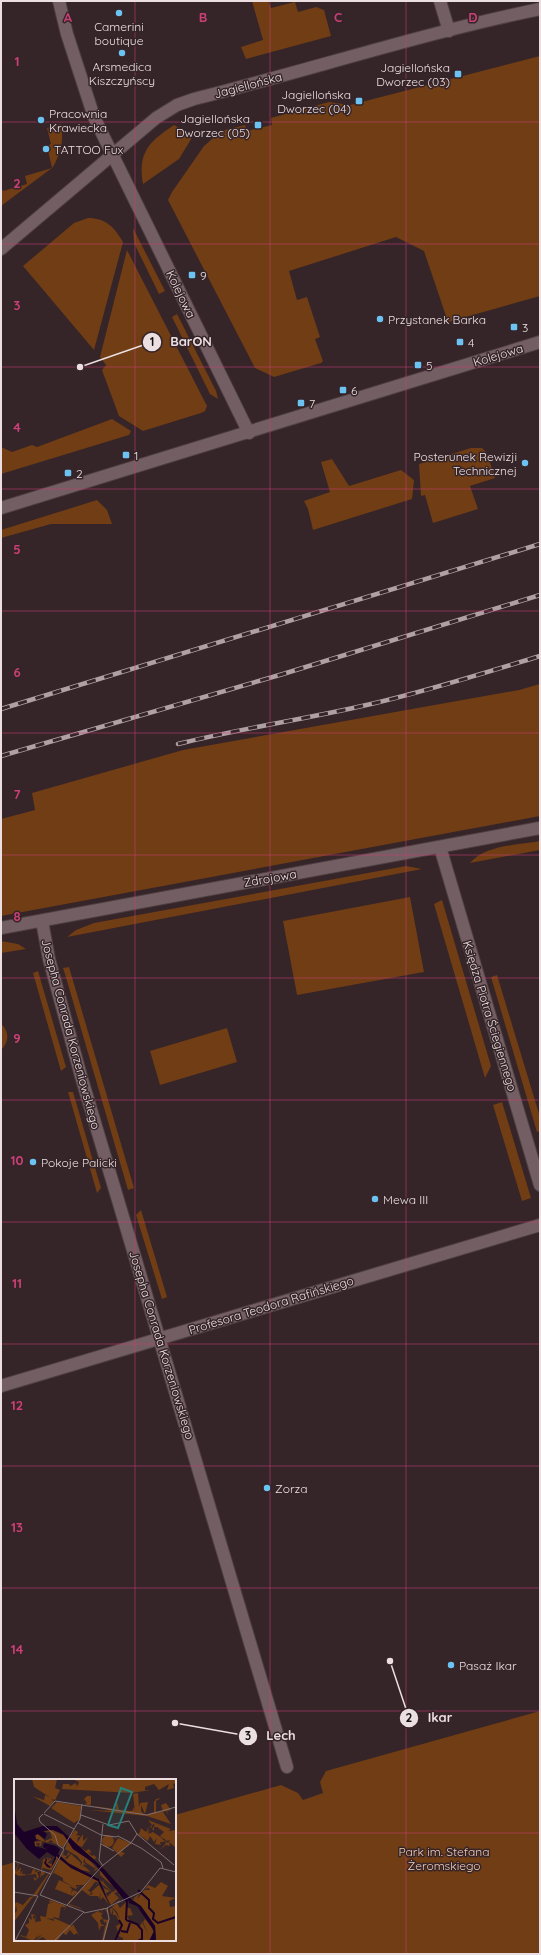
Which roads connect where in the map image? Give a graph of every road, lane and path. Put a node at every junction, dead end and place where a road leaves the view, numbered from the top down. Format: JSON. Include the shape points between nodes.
{"nodes":[{"id":1,"x":59,"y":1,"type":"edge"},
{"id":2,"x":440,"y":1,"type":"edge"},
{"id":3,"x":540,"y":10,"type":"edge"},
{"id":4,"x":448,"y":31,"type":"junction"},
{"id":5,"x":113,"y":155,"type":"junction"},
{"id":6,"x":1,"y":249,"type":"edge"},
{"id":7,"x":540,"y":342,"type":"edge"},
{"id":8,"x":249,"y":433,"type":"junction"},
{"id":9,"x":1,"y":508,"type":"edge"},
{"id":10,"x":540,"y":828,"type":"edge"},
{"id":11,"x":440,"y":847,"type":"junction"},
{"id":12,"x":42,"y":921,"type":"junction"},
{"id":13,"x":1,"y":928,"type":"edge"},
{"id":14,"x":540,"y":1185,"type":"edge"},
{"id":15,"x":540,"y":1225,"type":"edge"},
{"id":16,"x":160,"y":1338,"type":"junction"},
{"id":17,"x":1,"y":1386,"type":"edge"},
{"id":18,"x":287,"y":1767,"type":"dead end"}],
"edges":[{"from":1,"to":5,"type":"street","name":"Kolejowa","via":[[94,117]]},
{"from":2,"to":4,"type":"street"},
{"from":3,"to":4,"type":"street","name":"Jagiellońska"},
{"from":4,"to":5,"type":"street","name":"Jagiellońska","via":[[181,103],[156,118]]},
{"from":5,"to":6,"type":"street","name":"Jagiellońska"},
{"from":5,"to":8,"type":"street","name":"Kolejowa"},
{"from":7,"to":8,"type":"street","name":"Kolejowa"},
{"from":8,"to":9,"type":"street","name":"Kolejowa"},
{"from":10,"to":11,"type":"street","name":"Zdrojowa"},
{"from":11,"to":12,"type":"street","name":"Zdrojowa"},
{"from":11,"to":14,"type":"street","name":"Księdza Piotra Ściegiennego"},
{"from":12,"to":13,"type":"street","name":"Zdrojowa"},
{"from":12,"to":16,"type":"street","name":"Josepha Conrada Korzeniowskiego","via":[[54,978]]},
{"from":15,"to":16,"type":"street","name":"Profesora Teodora Rafińskiego"},
{"from":16,"to":17,"type":"street","name":"Profesora Teodora Rafińskiego"},
{"from":16,"to":18,"type":"street","name":"Josepha Conrada Korzeniowskiego"}]}
